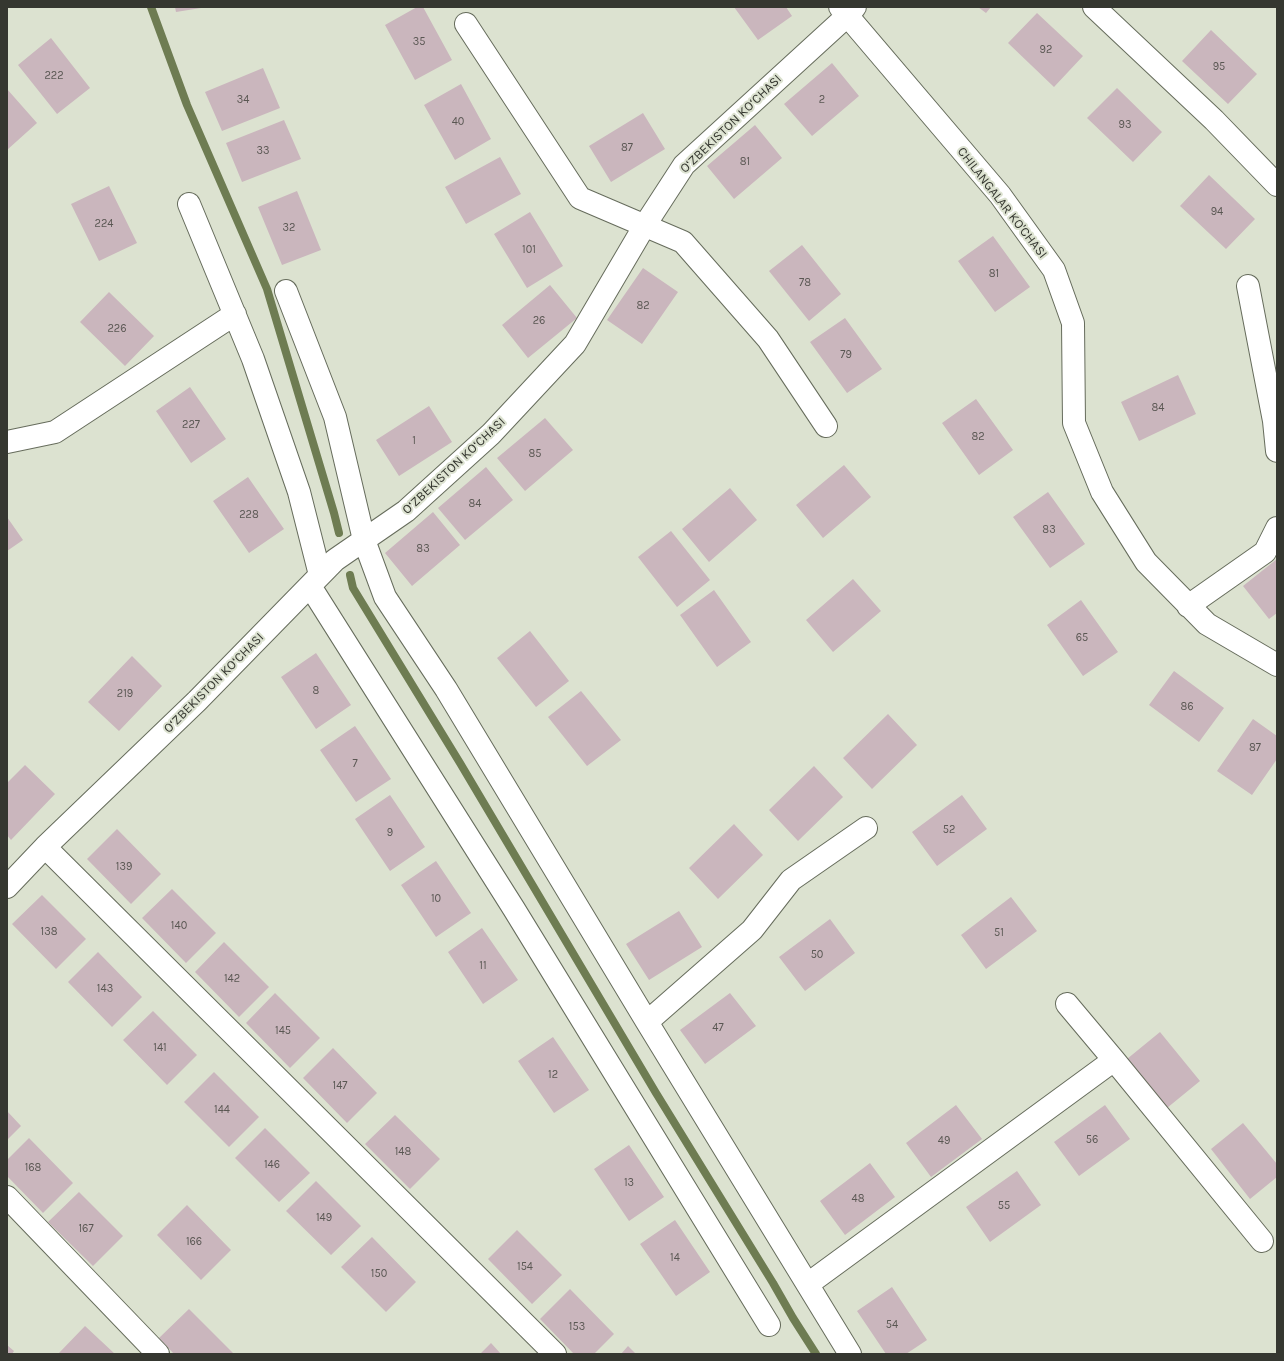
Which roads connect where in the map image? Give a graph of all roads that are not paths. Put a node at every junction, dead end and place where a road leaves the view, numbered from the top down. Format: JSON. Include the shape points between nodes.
{"nodes":[{"id":1,"x":1094,"y":7,"type":"edge"},
{"id":2,"x":847,"y":10,"type":"edge"},
{"id":3,"x":466,"y":24,"type":"dead end"},
{"id":4,"x":1277,"y":186,"type":"edge"},
{"id":5,"x":190,"y":204,"type":"dead end"},
{"id":6,"x":645,"y":225,"type":"junction"},
{"id":7,"x":1248,"y":286,"type":"dead end"},
{"id":8,"x":286,"y":290,"type":"dead end"},
{"id":9,"x":235,"y":314,"type":"junction"},
{"id":10,"x":826,"y":426,"type":"dead end"},
{"id":11,"x":7,"y":442,"type":"edge"},
{"id":12,"x":1277,"y":450,"type":"edge"},
{"id":13,"x":1277,"y":528,"type":"edge"},
{"id":14,"x":364,"y":540,"type":"junction"},
{"id":15,"x":315,"y":581,"type":"junction"},
{"id":16,"x":1188,"y":606,"type":"junction"},
{"id":17,"x":1277,"y":665,"type":"edge"},
{"id":18,"x":866,"y":828,"type":"dead end"},
{"id":19,"x":45,"y":847,"type":"junction"},
{"id":20,"x":7,"y":887,"type":"edge"},
{"id":21,"x":1067,"y":1004,"type":"dead end"},
{"id":22,"x":647,"y":1022,"type":"junction"},
{"id":23,"x":1114,"y":1060,"type":"junction"},
{"id":24,"x":7,"y":1197,"type":"edge"},
{"id":25,"x":1262,"y":1241,"type":"dead end"},
{"id":26,"x":808,"y":1284,"type":"junction"},
{"id":27,"x":770,"y":1325,"type":"dead end"},
{"id":28,"x":158,"y":1354,"type":"edge"},
{"id":29,"x":555,"y":1354,"type":"edge"},
{"id":30,"x":850,"y":1354,"type":"edge"}],
"edges":[{"from":1,"to":4,"type":"street","via":[[1214,120]]},
{"from":2,"to":6,"type":"street","name":"O‘ZBEKISTON KO‘CHASI","via":[[684,165]]},
{"from":2,"to":16,"type":"street","name":"CHILANGALAR KO'CHASI","via":[[1000,196],[1054,270],[1072,323],[1074,423],[1102,492],[1146,562]]},
{"from":3,"to":6,"type":"street","via":[[580,198]]},
{"from":5,"to":9,"type":"street"},
{"from":6,"to":10,"type":"street","via":[[683,242],[768,339]]},
{"from":6,"to":14,"type":"street","name":"O‘ZBEKISTON KO‘CHASI","via":[[575,344],[491,434],[406,511]]},
{"from":7,"to":12,"type":"street","via":[[1274,421]]},
{"from":8,"to":14,"type":"street","via":[[335,417]]},
{"from":9,"to":11,"type":"street","via":[[55,432]]},
{"from":9,"to":15,"type":"street","via":[[299,492]]},
{"from":13,"to":16,"type":"street","via":[[1265,552]]},
{"from":14,"to":15,"type":"street","name":"O‘ZBEKISTON KO‘CHASI","via":[[335,560]]},
{"from":14,"to":22,"type":"street","via":[[385,597],[446,689]]},
{"from":15,"to":19,"type":"street","name":"O‘ZBEKISTON KO‘CHASI","via":[[197,701]]},
{"from":15,"to":27,"type":"street"},
{"from":16,"to":17,"type":"street","name":"CHILANGALAR KO'CHASI","via":[[1206,624]]},
{"from":18,"to":22,"type":"street","via":[[791,880],[752,930]]},
{"from":19,"to":20,"type":"street","name":"O‘ZBEKISTON KO‘CHASI"},
{"from":19,"to":29,"type":"street"},
{"from":21,"to":23,"type":"street"},
{"from":22,"to":26,"type":"street"},
{"from":23,"to":25,"type":"street"},
{"from":23,"to":26,"type":"street"},
{"from":24,"to":28,"type":"street"},
{"from":26,"to":30,"type":"street"}]}
